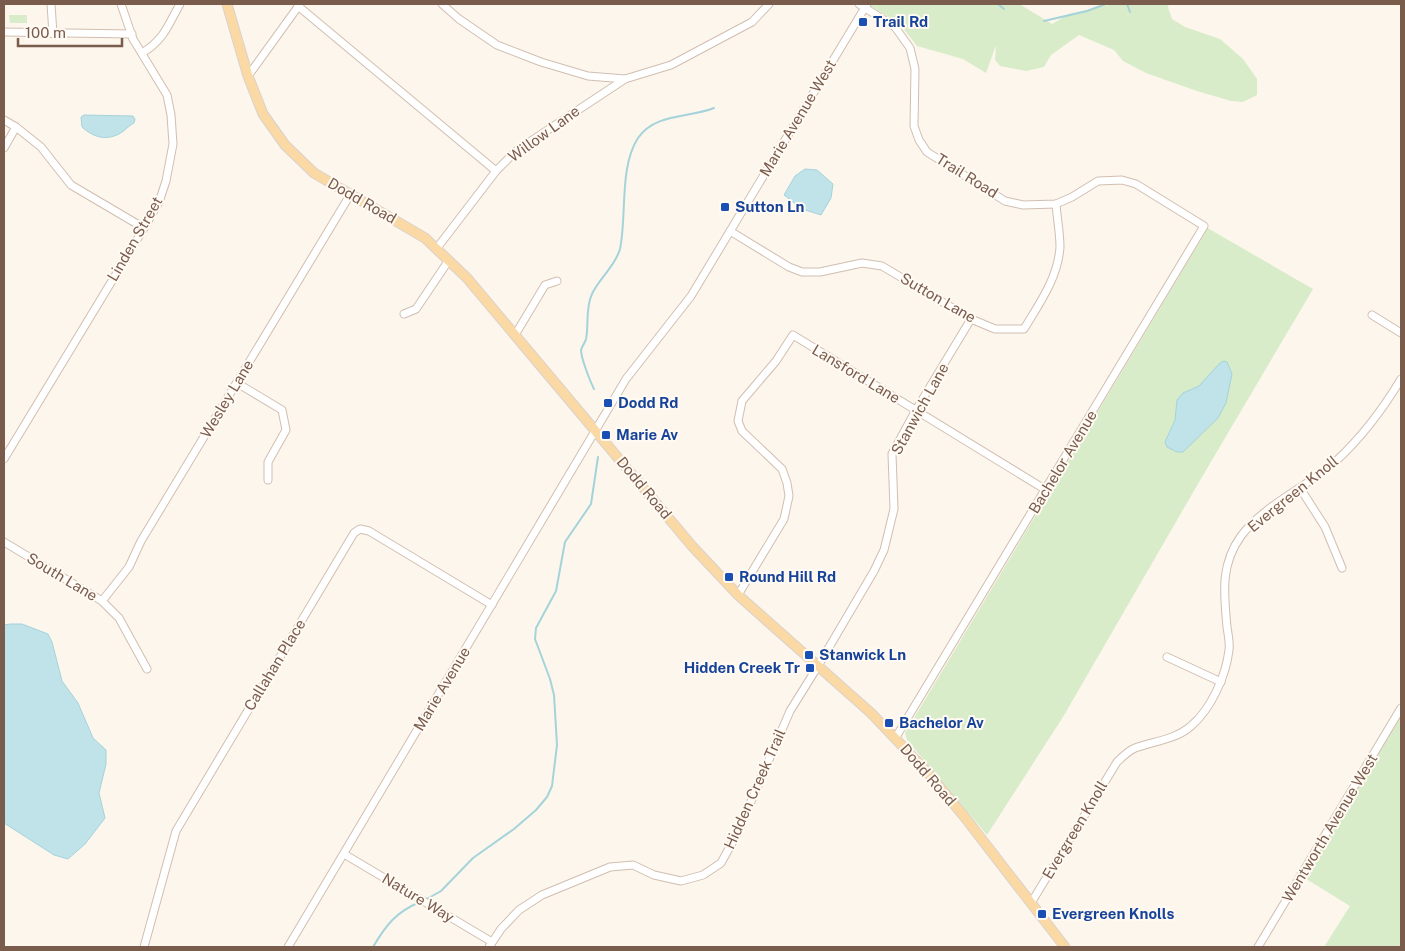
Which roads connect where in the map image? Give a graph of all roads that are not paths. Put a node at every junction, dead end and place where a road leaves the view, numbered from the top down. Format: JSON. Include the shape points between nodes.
{"nodes":[{"id":1,"x":51,"y":4,"type":"edge"},
{"id":2,"x":121,"y":4,"type":"edge"},
{"id":3,"x":180,"y":4,"type":"edge"},
{"id":4,"x":227,"y":4,"type":"edge"},
{"id":5,"x":442,"y":4,"type":"edge"},
{"id":6,"x":769,"y":4,"type":"edge"},
{"id":7,"x":299,"y":5,"type":"edge"},
{"id":8,"x":863,"y":5,"type":"edge"},
{"id":9,"x":4,"y":32,"type":"edge"},
{"id":10,"x":53,"y":34,"type":"junction"},
{"id":11,"x":132,"y":34,"type":"junction"},
{"id":12,"x":142,"y":53,"type":"junction"},
{"id":13,"x":248,"y":76,"type":"junction"},
{"id":14,"x":624,"y":79,"type":"junction"},
{"id":15,"x":4,"y":120,"type":"edge"},
{"id":16,"x":16,"y":128,"type":"junction"},
{"id":17,"x":4,"y":148,"type":"edge"},
{"id":18,"x":496,"y":172,"type":"junction"},
{"id":19,"x":350,"y":195,"type":"junction"},
{"id":20,"x":1164,"y":201,"type":"joint"},
{"id":21,"x":1056,"y":204,"type":"junction"},
{"id":22,"x":144,"y":228,"type":"junction"},
{"id":23,"x":730,"y":231,"type":"junction"},
{"id":24,"x":437,"y":248,"type":"junction"},
{"id":25,"x":449,"y":260,"type":"junction"},
{"id":26,"x":557,"y":280,"type":"dead end"},
{"id":27,"x":404,"y":314,"type":"dead end"},
{"id":28,"x":1372,"y":315,"type":"dead end"},
{"id":29,"x":971,"y":319,"type":"junction"},
{"id":30,"x":1401,"y":332,"type":"edge"},
{"id":31,"x":515,"y":335,"type":"junction"},
{"id":32,"x":1401,"y":378,"type":"edge"},
{"id":33,"x":237,"y":383,"type":"junction"},
{"id":34,"x":916,"y":410,"type":"junction"},
{"id":35,"x":596,"y":431,"type":"junction"},
{"id":36,"x":4,"y":459,"type":"edge"},
{"id":37,"x":268,"y":480,"type":"dead end"},
{"id":38,"x":1300,"y":488,"type":"junction"},
{"id":39,"x":1046,"y":490,"type":"junction"},
{"id":40,"x":4,"y":542,"type":"edge"},
{"id":41,"x":1342,"y":568,"type":"dead end"},
{"id":42,"x":738,"y":595,"type":"junction"},
{"id":43,"x":102,"y":601,"type":"junction"},
{"id":44,"x":492,"y":605,"type":"junction"},
{"id":45,"x":1167,"y":657,"type":"dead end"},
{"id":46,"x":818,"y":666,"type":"junction"},
{"id":47,"x":147,"y":669,"type":"dead end"},
{"id":48,"x":1221,"y":682,"type":"junction"},
{"id":49,"x":1401,"y":708,"type":"edge"},
{"id":50,"x":896,"y":737,"type":"junction"},
{"id":51,"x":344,"y":854,"type":"junction"},
{"id":52,"x":1031,"y":903,"type":"junction"},
{"id":53,"x":491,"y":944,"type":"edge"},
{"id":54,"x":144,"y":947,"type":"edge"},
{"id":55,"x":288,"y":947,"type":"edge"},
{"id":56,"x":1065,"y":947,"type":"edge"},
{"id":57,"x":1258,"y":947,"type":"edge"}],
"edges":[{"from":1,"to":10,"type":"street"},
{"from":2,"to":11,"type":"street","name":"Linden Street"},
{"from":3,"to":12,"type":"street","via":[[161,39]]},
{"from":4,"to":13,"type":"main road","name":"Dodd Road"},
{"from":5,"to":14,"type":"street","via":[[497,45],[588,76]]},
{"from":6,"to":14,"type":"street","via":[[752,22],[671,64]]},
{"from":7,"to":13,"type":"street"},
{"from":7,"to":18,"type":"street"},
{"from":8,"to":21,"type":"street","name":"Trail Road","via":[[895,27],[910,48],[915,69],[914,126],[927,152],[1006,200],[1023,204]]},
{"from":8,"to":23,"type":"street","name":"Marie Avenue West"},
{"from":9,"to":10,"type":"street"},
{"from":10,"to":11,"type":"street"},
{"from":11,"to":12,"type":"street","name":"Linden Street"},
{"from":12,"to":22,"type":"street","name":"Linden Street","via":[[167,95],[173,144],[159,202]]},
{"from":13,"to":19,"type":"main road","name":"Dodd Road","via":[[263,114],[284,145],[314,173]]},
{"from":14,"to":18,"type":"street","name":"Willow Lane","via":[[516,151]]},
{"from":15,"to":16,"type":"street"},
{"from":16,"to":17,"type":"street"},
{"from":16,"to":22,"type":"street","via":[[40,147],[71,184]]},
{"from":18,"to":24,"type":"street","name":"Willow Lane"},
{"from":19,"to":24,"type":"main road","name":"Dodd Road"},
{"from":19,"to":33,"type":"street","name":"Wesley Lane"},
{"from":20,"to":21,"type":"street","name":"Trail Road","via":[[1136,184],[1113,180],[1098,181]]},
{"from":20,"to":39,"type":"street","name":"Bachelor Avenue","via":[[1204,226]]},
{"from":21,"to":29,"type":"street","name":"Sutton Lane","via":[[1060,247],[1055,270],[1048,290],[1024,330],[995,329]]},
{"from":22,"to":36,"type":"street","name":"Linden Street"},
{"from":23,"to":29,"type":"street","name":"Sutton Lane","via":[[802,272],[820,272],[862,263],[882,266]]},
{"from":23,"to":35,"type":"street","name":"Marie Avenue West","via":[[691,296],[626,380]]},
{"from":24,"to":25,"type":"main road","name":"Dodd Road"},
{"from":25,"to":27,"type":"street","via":[[416,309]]},
{"from":25,"to":31,"type":"main road","name":"Dodd Road"},
{"from":26,"to":31,"type":"street","via":[[545,285]]},
{"from":28,"to":30,"type":"street"},
{"from":29,"to":34,"type":"street","name":"Stanwich Lane"},
{"from":31,"to":35,"type":"main road","name":"Dodd Road"},
{"from":32,"to":38,"type":"street","name":"Evergreen Knoll","via":[[1366,431],[1335,462]]},
{"from":33,"to":37,"type":"street","via":[[282,410],[286,430],[268,462]]},
{"from":33,"to":43,"type":"street","name":"Wesley Lane","via":[[141,541],[129,567]]},
{"from":34,"to":39,"type":"street","name":"Lansford Lane"},
{"from":34,"to":42,"type":"street","name":"Lansford Lane","via":[[793,336],[742,401],[738,421],[742,431],[782,469],[789,496],[784,519]]},
{"from":34,"to":46,"type":"street","name":"Stanwich Lane","via":[[892,454],[894,509],[884,550]]},
{"from":35,"to":42,"type":"main road","name":"Dodd Road","via":[[692,546]]},
{"from":35,"to":44,"type":"street","name":"Marie Avenue"},
{"from":38,"to":41,"type":"street","via":[[1325,527]]},
{"from":38,"to":48,"type":"street","name":"Evergreen Knoll","via":[[1253,522],[1230,555],[1223,590],[1229,649]]},
{"from":39,"to":50,"type":"street","name":"Bachelor Avenue"},
{"from":40,"to":43,"type":"street","name":"South Lane"},
{"from":42,"to":46,"type":"main road","name":"Dodd Road"},
{"from":43,"to":47,"type":"street","name":"South Lane","via":[[119,618]]},
{"from":44,"to":51,"type":"street","name":"Marie Avenue"},
{"from":44,"to":54,"type":"street","name":"Callahan Place","via":[[369,531],[360,529],[354,533],[176,831]]},
{"from":45,"to":48,"type":"street"},
{"from":46,"to":50,"type":"main road","name":"Dodd Road"},
{"from":46,"to":53,"type":"street","name":"Hidden Creek Trail","via":[[790,711],[737,834],[721,863],[702,875],[681,881],[633,866],[610,867],[542,895],[519,910]]},
{"from":48,"to":52,"type":"street","name":"Evergreen Knoll","via":[[1207,709],[1190,727],[1169,739],[1133,749],[1117,762]]},
{"from":49,"to":57,"type":"street","name":"Wentworth Avenue West"},
{"from":50,"to":52,"type":"main road","name":"Dodd Road","via":[[963,815]]},
{"from":51,"to":53,"type":"street","name":"Nature Way"},
{"from":51,"to":55,"type":"street","name":"Marie Avenue"},
{"from":52,"to":56,"type":"main road","name":"Dodd Road"}]}
